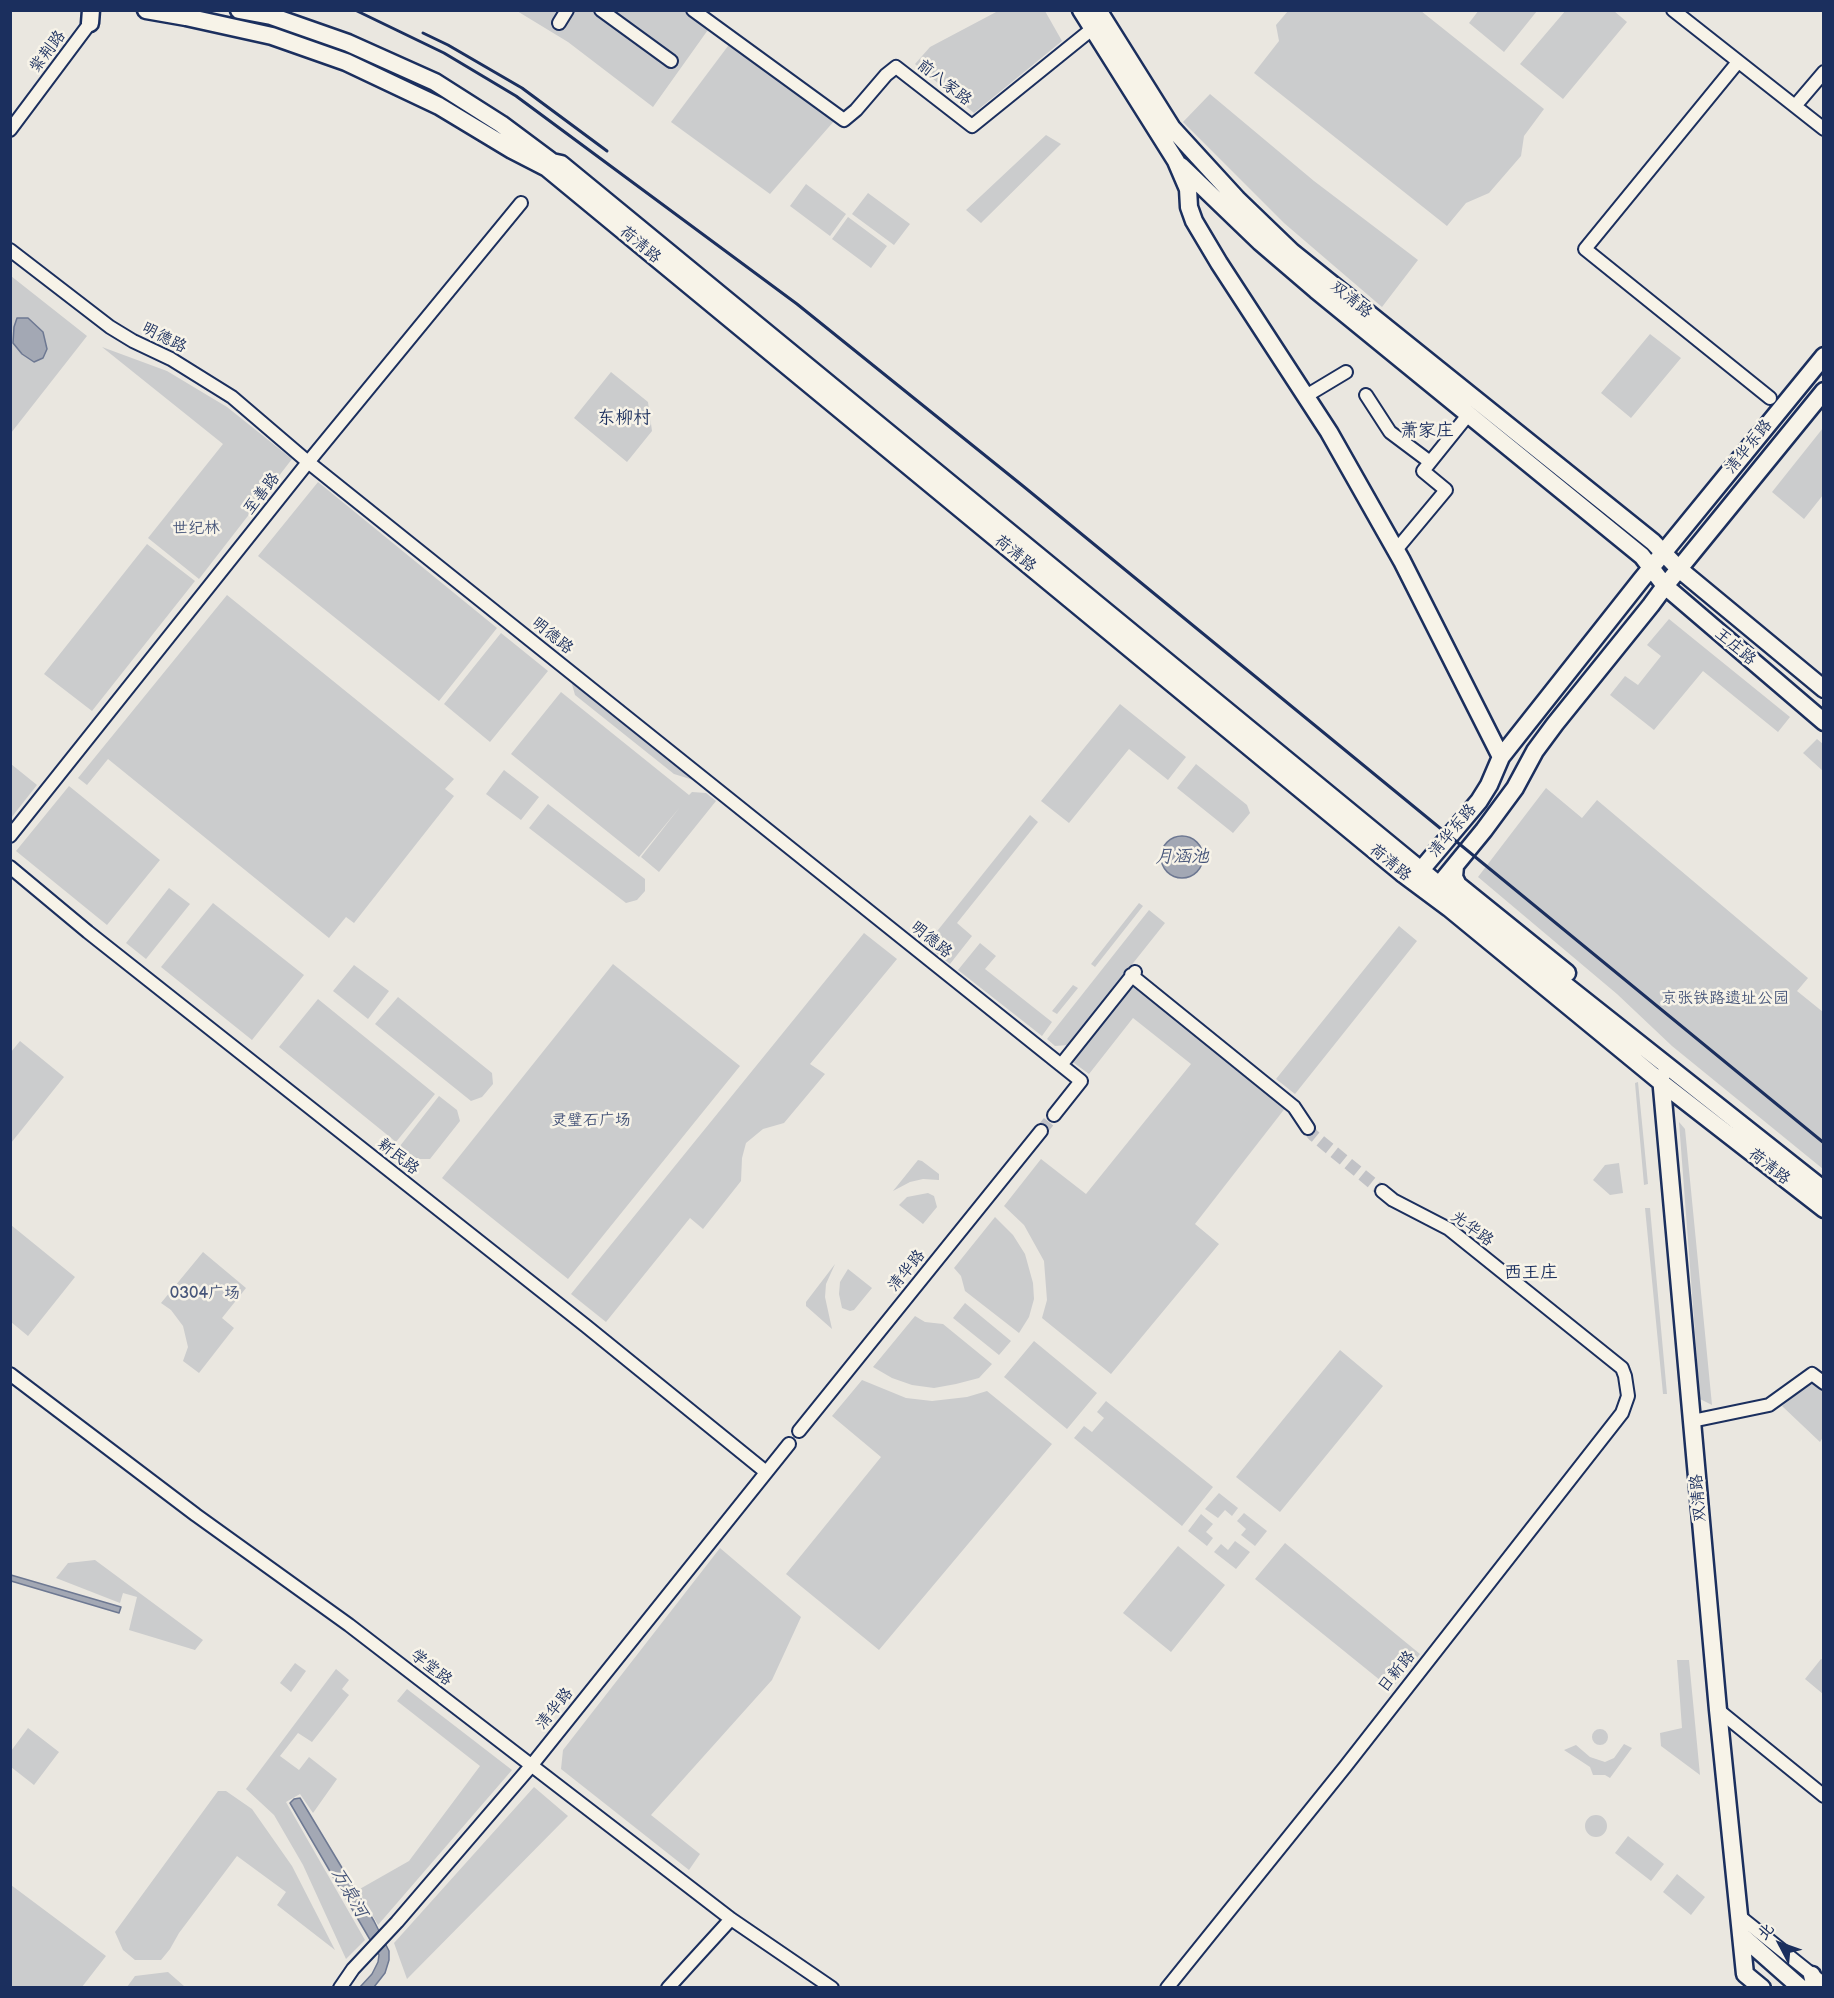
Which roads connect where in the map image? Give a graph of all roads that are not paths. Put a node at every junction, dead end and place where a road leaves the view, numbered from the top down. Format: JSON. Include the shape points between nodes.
{"nodes":[{"id":1,"x":146,"y":10,"type":"edge"},
{"id":2,"x":239,"y":10,"type":"edge"},
{"id":3,"x":567,"y":10,"type":"edge"},
{"id":4,"x":601,"y":10,"type":"edge"},
{"id":5,"x":693,"y":10,"type":"edge"},
{"id":6,"x":1081,"y":10,"type":"edge"},
{"id":7,"x":1098,"y":10,"type":"edge"},
{"id":8,"x":1673,"y":10,"type":"edge"},
{"id":9,"x":91,"y":17,"type":"edge"},
{"id":10,"x":559,"y":22,"type":"dead end"},
{"id":11,"x":1092,"y":29,"type":"junction"},
{"id":12,"x":671,"y":61,"type":"dead end"},
{"id":13,"x":1738,"y":62,"type":"junction"},
{"id":14,"x":1824,"y":72,"type":"edge"},
{"id":15,"x":1795,"y":106,"type":"junction"},
{"id":16,"x":1824,"y":129,"type":"edge"},
{"id":17,"x":10,"y":130,"type":"edge"},
{"id":18,"x":1176,"y":160,"type":"junction"},
{"id":19,"x":520,"y":202,"type":"dead end"},
{"id":20,"x":10,"y":249,"type":"edge"},
{"id":21,"x":1824,"y":356,"type":"edge"},
{"id":22,"x":1346,"y":372,"type":"dead end"},
{"id":23,"x":1824,"y":391,"type":"edge"},
{"id":24,"x":1366,"y":395,"type":"dead end"},
{"id":25,"x":1306,"y":396,"type":"junction"},
{"id":26,"x":1770,"y":398,"type":"dead end"},
{"id":27,"x":1468,"y":415,"type":"junction"},
{"id":28,"x":308,"y":462,"type":"junction"},
{"id":29,"x":1430,"y":462,"type":"junction"},
{"id":30,"x":1658,"y":548,"type":"junction"},
{"id":31,"x":1396,"y":550,"type":"junction"},
{"id":32,"x":1646,"y":563,"type":"junction"},
{"id":33,"x":1679,"y":569,"type":"junction"},
{"id":34,"x":1665,"y":586,"type":"junction"},
{"id":35,"x":1824,"y":689,"type":"edge"},
{"id":36,"x":1824,"y":722,"type":"edge"},
{"id":37,"x":1501,"y":757,"type":"junction"},
{"id":38,"x":10,"y":836,"type":"edge"},
{"id":39,"x":1455,"y":866,"type":"junction"},
{"id":40,"x":10,"y":867,"type":"edge"},
{"id":41,"x":1421,"y":870,"type":"junction"},
{"id":42,"x":1439,"y":885,"type":"junction"},
{"id":43,"x":1421,"y":887,"type":"junction"},
{"id":44,"x":1659,"y":1060,"type":"junction"},
{"id":45,"x":1061,"y":1065,"type":"junction"},
{"id":46,"x":1662,"y":1083,"type":"junction"},
{"id":47,"x":1054,"y":1115,"type":"tunnel mouth"},
{"id":48,"x":1308,"y":1128,"type":"tunnel mouth"},
{"id":49,"x":1041,"y":1131,"type":"tunnel mouth"},
{"id":50,"x":1824,"y":1190,"type":"edge"},
{"id":51,"x":1382,"y":1191,"type":"tunnel mouth"},
{"id":52,"x":1824,"y":1209,"type":"edge"},
{"id":53,"x":1622,"y":1368,"type":"joint"},
{"id":54,"x":10,"y":1374,"type":"edge"},
{"id":55,"x":1824,"y":1383,"type":"edge"},
{"id":56,"x":1692,"y":1421,"type":"junction"},
{"id":57,"x":799,"y":1431,"type":"dead end"},
{"id":58,"x":789,"y":1444,"type":"dead end"},
{"id":59,"x":766,"y":1472,"type":"junction"},
{"id":60,"x":1718,"y":1710,"type":"junction"},
{"id":61,"x":531,"y":1766,"type":"junction"},
{"id":62,"x":1824,"y":1796,"type":"edge"},
{"id":63,"x":1739,"y":1916,"type":"junction"},
{"id":64,"x":731,"y":1919,"type":"junction"},
{"id":65,"x":1741,"y":1935,"type":"junction"},
{"id":66,"x":1817,"y":1982,"type":"edge"},
{"id":67,"x":339,"y":1988,"type":"edge"},
{"id":68,"x":668,"y":1988,"type":"edge"},
{"id":69,"x":832,"y":1988,"type":"edge"},
{"id":70,"x":1167,"y":1988,"type":"edge"},
{"id":71,"x":1762,"y":1988,"type":"edge"},
{"id":72,"x":1801,"y":1988,"type":"edge"}],
"edges":[{"from":1,"to":43,"type":"main road","name":"荷清路","via":[[272,36],[346,62],[439,106],[547,168]]},
{"from":2,"to":41,"type":"main road","name":"荷清路","via":[[271,16],[348,43],[435,82],[552,162],[561,164]]},
{"from":3,"to":10,"type":"street"},
{"from":4,"to":12,"type":"street"},
{"from":5,"to":11,"type":"street","name":"前八家路","via":[[844,120],[896,67],[972,126]]},
{"from":6,"to":11,"type":"main road","name":"双清路"},
{"from":7,"to":30,"type":"main road","name":"双清路","via":[[1172,128],[1237,199],[1284,244]]},
{"from":8,"to":13,"type":"street"},
{"from":9,"to":17,"type":"street","name":"紫荆路"},
{"from":11,"to":18,"type":"main road","name":"双清路"},
{"from":13,"to":15,"type":"street"},
{"from":13,"to":26,"type":"street","via":[[1586,249]]},
{"from":14,"to":15,"type":"street"},
{"from":15,"to":16,"type":"street"},
{"from":18,"to":25,"type":"main road","name":"双清路","via":[[1188,189],[1194,221]]},
{"from":18,"to":27,"type":"main road","name":"双清路","via":[[1260,242]]},
{"from":19,"to":28,"type":"street","name":"至善路"},
{"from":20,"to":28,"type":"street","name":"明德路","via":[[110,327],[232,397]]},
{"from":21,"to":30,"type":"main road","name":"清华东路"},
{"from":22,"to":25,"type":"street"},
{"from":23,"to":33,"type":"main road","name":"清华东路"},
{"from":24,"to":29,"type":"street","via":[[1390,432]]},
{"from":25,"to":31,"type":"main road","name":"双清路"},
{"from":27,"to":29,"type":"street"},
{"from":27,"to":32,"type":"main road","name":"双清路"},
{"from":28,"to":38,"type":"street","name":"至善路"},
{"from":28,"to":45,"type":"street","name":"明德路"},
{"from":29,"to":31,"type":"street","via":[[1423,471],[1446,490]]},
{"from":30,"to":32,"type":"main road","name":"清华东路"},
{"from":30,"to":33,"type":"main road","name":"王庄路"},
{"from":31,"to":37,"type":"main road","name":"双清路"},
{"from":32,"to":34,"type":"main road","name":"王庄路"},
{"from":32,"to":37,"type":"main road","name":"清华东路"},
{"from":33,"to":34,"type":"main road","name":"清华东路"},
{"from":33,"to":35,"type":"main road","name":"王庄路"},
{"from":34,"to":36,"type":"main road","name":"王庄路"},
{"from":34,"to":39,"type":"main road","name":"清华东路","via":[[1535,752],[1504,805]]},
{"from":37,"to":41,"type":"main road","name":"清华东路","via":[[1479,801]]},
{"from":39,"to":42,"type":"main road","name":"清华东路"},
{"from":39,"to":44,"type":"main road","via":[[1458,885],[1640,1036]]},
{"from":40,"to":59,"type":"street","name":"新民路"},
{"from":41,"to":42,"type":"main road","name":"荷清路"},
{"from":41,"to":43,"type":"main road","name":"清华东路"},
{"from":42,"to":43,"type":"main road","name":"清华东路"},
{"from":42,"to":44,"type":"main road","name":"荷清路"},
{"from":43,"to":46,"type":"main road","name":"荷清路"},
{"from":44,"to":46,"type":"main road","name":"双清路"},
{"from":44,"to":50,"type":"main road","name":"荷清路"},
{"from":45,"to":47,"type":"street","via":[[1081,1081]]},
{"from":45,"to":48,"type":"street","via":[[1133,974],[1294,1107]]},
{"from":46,"to":52,"type":"main road","name":"荷清路"},
{"from":46,"to":56,"type":"main road","name":"双清路"},
{"from":49,"to":57,"type":"street","name":"清华路"},
{"from":51,"to":53,"type":"street","name":"光华路","via":[[1449,1229]]},
{"from":53,"to":70,"type":"street","name":"日新路","via":[[1628,1396],[1622,1413]]},
{"from":54,"to":61,"type":"street","name":"学堂路","via":[[349,1625]]},
{"from":55,"to":56,"type":"street","via":[[1812,1374],[1769,1405]]},
{"from":56,"to":60,"type":"main road","name":"双清路"},
{"from":58,"to":59,"type":"street","name":"清华路"},
{"from":59,"to":61,"type":"street","name":"清华路"},
{"from":60,"to":62,"type":"street"},
{"from":60,"to":63,"type":"main road","name":"双清路"},
{"from":61,"to":64,"type":"street","name":"学堂路"},
{"from":61,"to":67,"type":"street","name":"清华路"},
{"from":63,"to":65,"type":"main road","name":"双清路"},
{"from":63,"to":66,"type":"street"},
{"from":64,"to":68,"type":"street"},
{"from":64,"to":69,"type":"street","name":"学堂路"},
{"from":65,"to":71,"type":"main road","name":"双清路","via":[[1744,1974]]},
{"from":65,"to":72,"type":"main road"}]}
